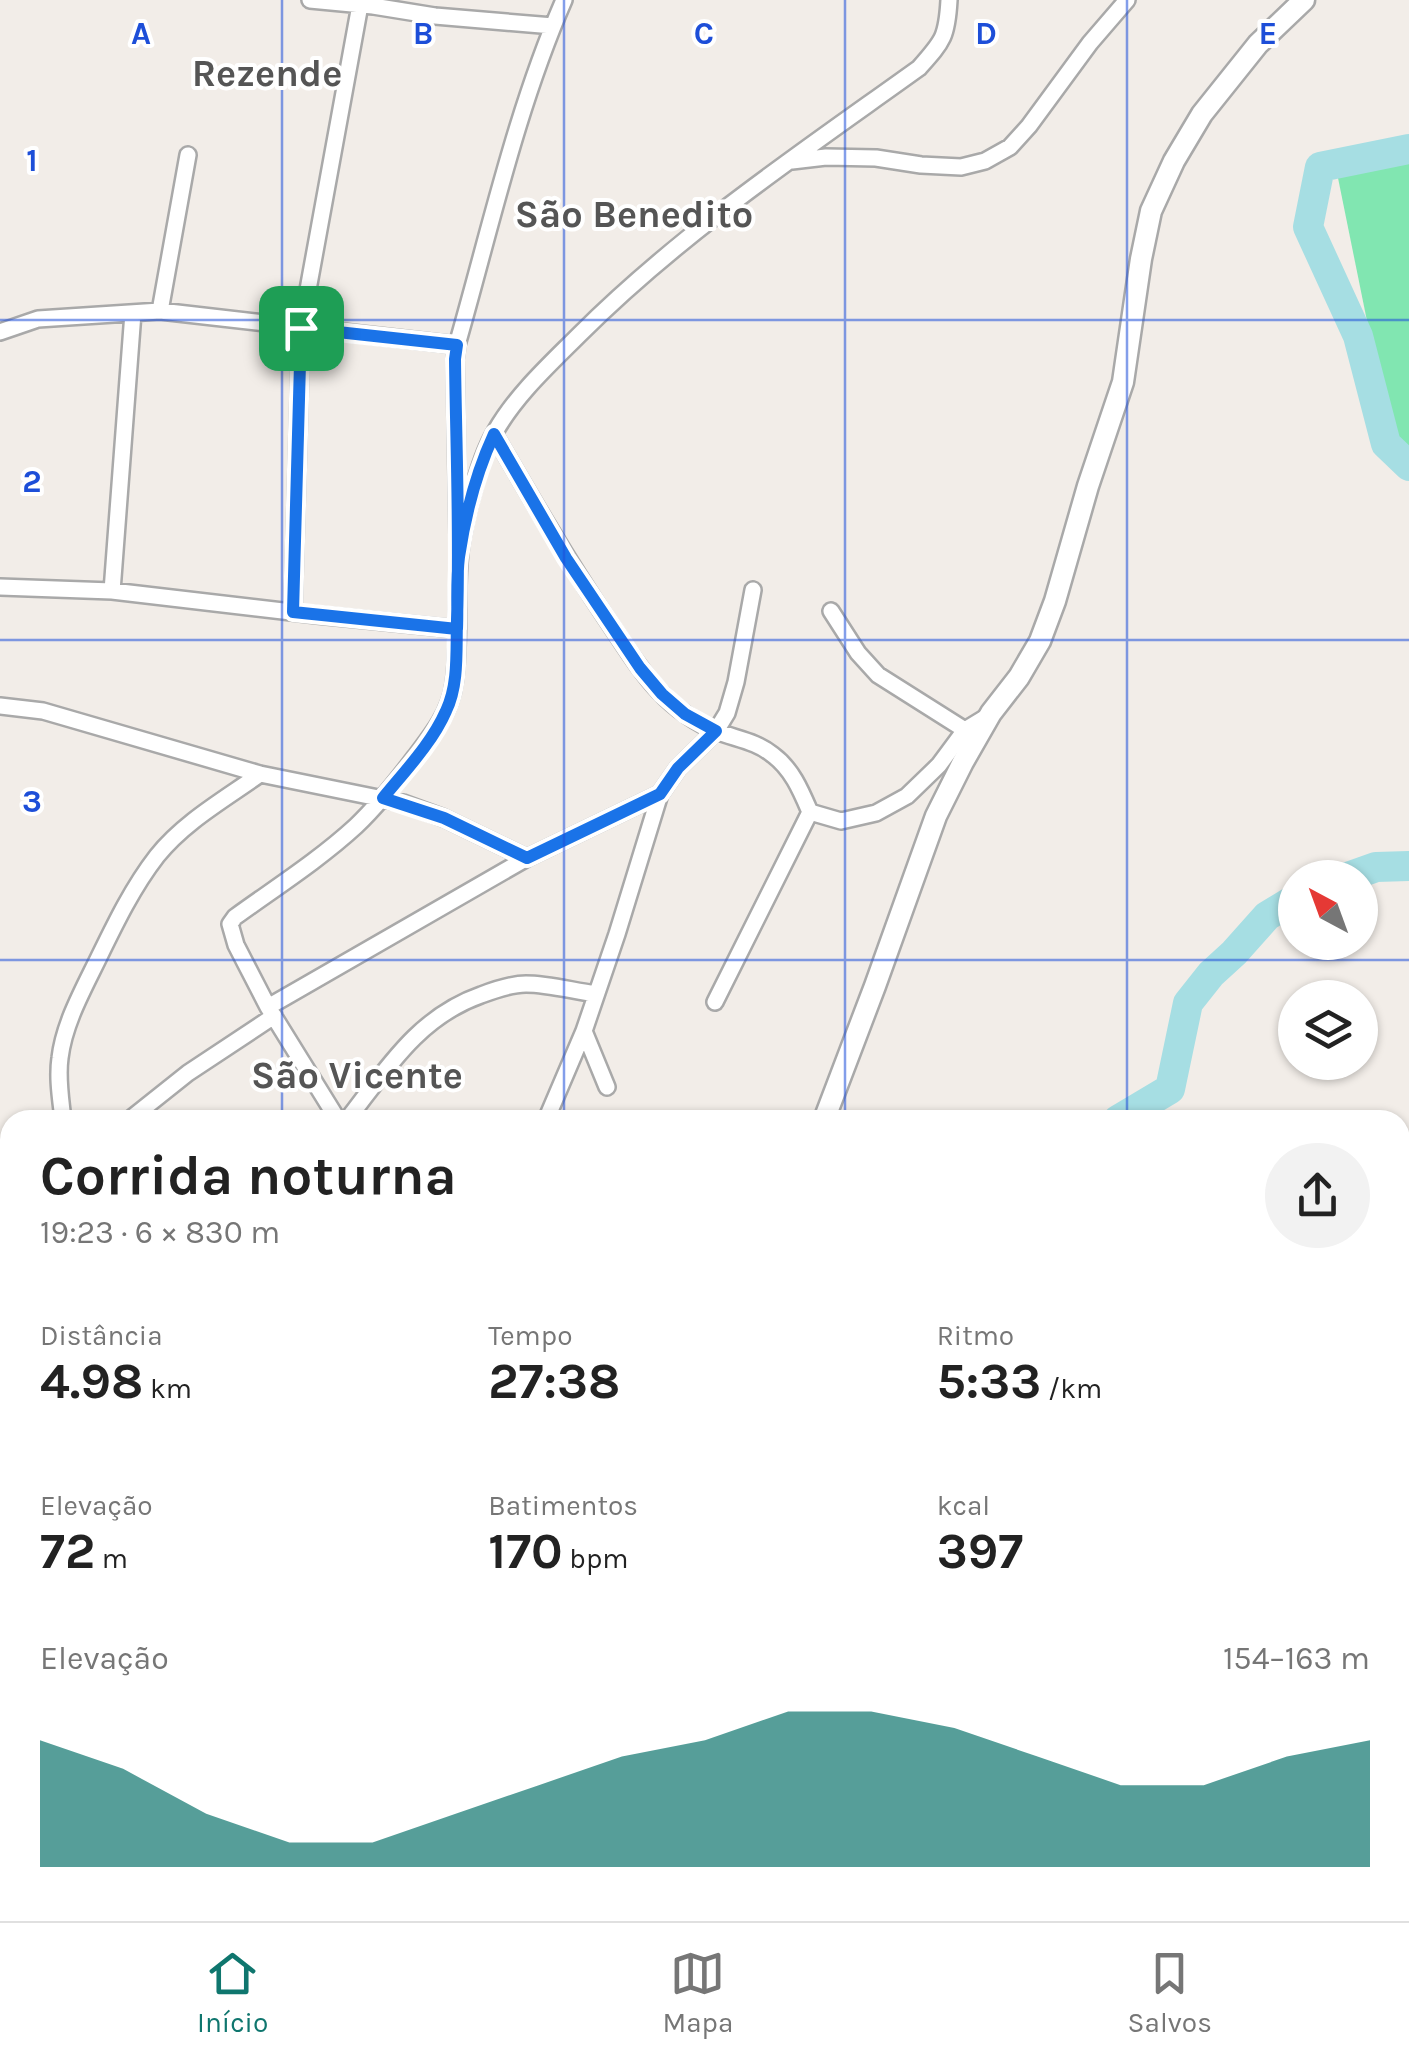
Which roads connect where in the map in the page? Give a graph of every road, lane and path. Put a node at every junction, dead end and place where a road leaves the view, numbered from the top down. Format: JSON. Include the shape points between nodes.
{"nodes":[{"id":1,"x":310,"y":0,"type":"edge"},
{"id":2,"x":564,"y":0,"type":"edge"},
{"id":3,"x":949,"y":0,"type":"edge"},
{"id":4,"x":960,"y":0,"type":"edge"},
{"id":5,"x":1127,"y":0,"type":"edge"},
{"id":6,"x":1304,"y":0,"type":"edge"},
{"id":7,"x":369,"y":4,"type":"edge"},
{"id":8,"x":438,"y":8,"type":"edge"},
{"id":9,"x":552,"y":26,"type":"junction"},
{"id":10,"x":948,"y":28,"type":"junction"},
{"id":11,"x":188,"y":156,"type":"dead end"},
{"id":12,"x":788,"y":162,"type":"junction"},
{"id":13,"x":160,"y":311,"type":"junction"},
{"id":14,"x":133,"y":312,"type":"junction"},
{"id":15,"x":301,"y":328,"type":"junction"},
{"id":16,"x":0,"y":332,"type":"edge"},
{"id":17,"x":457,"y":345,"type":"junction"},
{"id":18,"x":494,"y":434,"type":"junction"},
{"id":19,"x":459,"y":559,"type":"junction"},
{"id":20,"x":0,"y":586,"type":"edge"},
{"id":21,"x":753,"y":590,"type":"dead end"},
{"id":22,"x":112,"y":591,"type":"junction"},
{"id":23,"x":831,"y":611,"type":"dead end"},
{"id":24,"x":293,"y":612,"type":"junction"},
{"id":25,"x":457,"y":629,"type":"junction"},
{"id":26,"x":0,"y":706,"type":"edge"},
{"id":27,"x":992,"y":714,"type":"junction"},
{"id":28,"x":965,"y":730,"type":"junction"},
{"id":29,"x":716,"y":731,"type":"junction"},
{"id":30,"x":260,"y":774,"type":"junction"},
{"id":31,"x":660,"y":794,"type":"junction"},
{"id":32,"x":383,"y":798,"type":"junction"},
{"id":33,"x":810,"y":812,"type":"junction"},
{"id":34,"x":527,"y":858,"type":"junction"},
{"id":35,"x":596,"y":994,"type":"junction"},
{"id":36,"x":714,"y":1002,"type":"dead end"},
{"id":37,"x":271,"y":1011,"type":"junction"},
{"id":38,"x":584,"y":1031,"type":"junction"},
{"id":39,"x":607,"y":1087,"type":"dead end"},
{"id":40,"x":63,"y":1110,"type":"edge"},
{"id":41,"x":142,"y":1110,"type":"edge"},
{"id":42,"x":332,"y":1110,"type":"edge"},
{"id":43,"x":354,"y":1110,"type":"edge"},
{"id":44,"x":550,"y":1110,"type":"edge"},
{"id":45,"x":828,"y":1110,"type":"edge"}],
"edges":[{"from":1,"to":7,"type":"street"},
{"from":2,"to":9,"type":"street"},
{"from":3,"to":10,"type":"street"},
{"from":4,"to":10,"type":"street"},
{"from":5,"to":12,"type":"street","via":[[1010,147],[985,161],[961,167],[876,158]]},
{"from":6,"to":27,"type":"street","via":[[1202,114],[1152,211],[1123,382],[1055,600],[1040,642]]},
{"from":7,"to":8,"type":"street"},
{"from":7,"to":15,"type":"street"},
{"from":8,"to":9,"type":"street"},
{"from":9,"to":17,"type":"street"},
{"from":10,"to":12,"type":"street","via":[[919,68]]},
{"from":11,"to":13,"type":"street"},
{"from":12,"to":18,"type":"street","via":[[616,298],[541,373]]},
{"from":13,"to":14,"type":"street"},
{"from":13,"to":15,"type":"street"},
{"from":14,"to":16,"type":"street","via":[[38,319]]},
{"from":14,"to":22,"type":"street"},
{"from":15,"to":17,"type":"street"},
{"from":15,"to":24,"type":"street"},
{"from":17,"to":19,"type":"street"},
{"from":18,"to":19,"type":"street"},
{"from":18,"to":29,"type":"street","via":[[640,668],[685,714]]},
{"from":19,"to":25,"type":"street"},
{"from":20,"to":22,"type":"street"},
{"from":21,"to":29,"type":"street","via":[[736,682]]},
{"from":22,"to":24,"type":"street"},
{"from":23,"to":28,"type":"street","via":[[878,675]]},
{"from":24,"to":25,"type":"street"},
{"from":25,"to":32,"type":"street","via":[[447,710]]},
{"from":26,"to":30,"type":"street","via":[[43,712]]},
{"from":27,"to":28,"type":"street"},
{"from":27,"to":45,"type":"street","via":[[936,816]]},
{"from":28,"to":33,"type":"street","via":[[918,786],[876,813],[841,821]]},
{"from":29,"to":31,"type":"street"},
{"from":29,"to":33,"type":"street","via":[[775,756]]},
{"from":30,"to":32,"type":"street"},
{"from":30,"to":40,"type":"street","via":[[186,827],[128,898],[65,1036]]},
{"from":31,"to":34,"type":"street"},
{"from":31,"to":35,"type":"street"},
{"from":32,"to":34,"type":"street"},
{"from":32,"to":37,"type":"street","via":[[230,924]]},
{"from":33,"to":36,"type":"street"},
{"from":34,"to":37,"type":"street"},
{"from":35,"to":38,"type":"street"},
{"from":35,"to":43,"type":"street","via":[[525,984],[463,1001],[407,1042]]},
{"from":37,"to":41,"type":"street"},
{"from":37,"to":42,"type":"street"},
{"from":38,"to":39,"type":"street"},
{"from":38,"to":44,"type":"street"}]}
